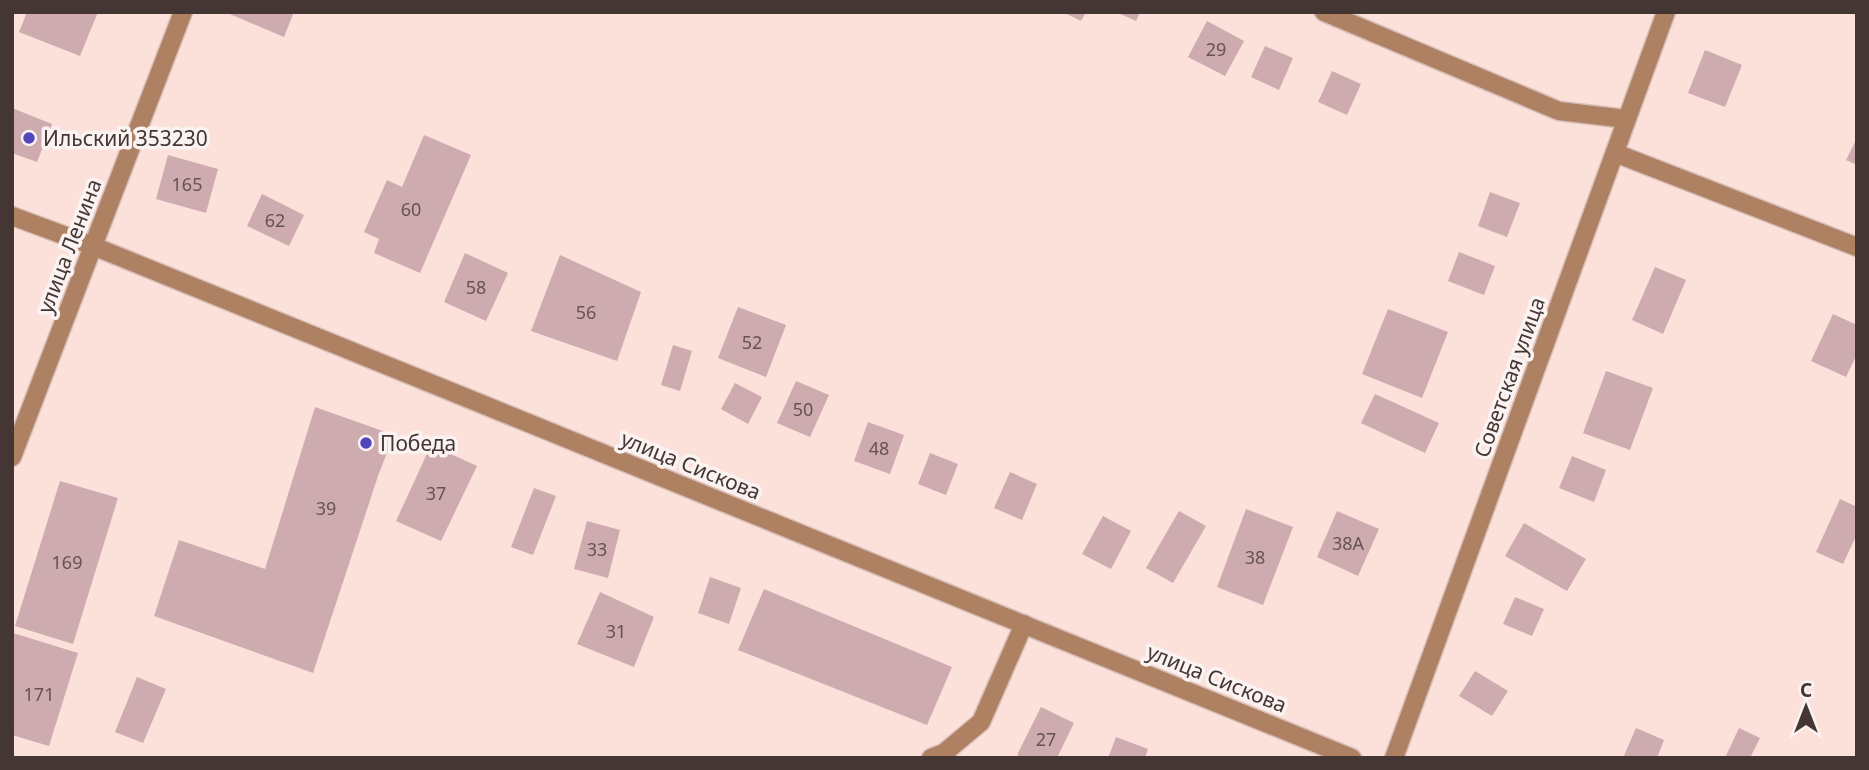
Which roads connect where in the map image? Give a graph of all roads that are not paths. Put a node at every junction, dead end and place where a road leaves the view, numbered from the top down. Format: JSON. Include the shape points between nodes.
{"nodes":[{"id":1,"x":183,"y":12,"type":"edge"},
{"id":2,"x":1324,"y":12,"type":"edge"},
{"id":3,"x":1666,"y":12,"type":"edge"},
{"id":4,"x":1626,"y":119,"type":"junction"},
{"id":5,"x":1615,"y":153,"type":"junction"},
{"id":6,"x":12,"y":216,"type":"edge"},
{"id":7,"x":93,"y":246,"type":"junction"},
{"id":8,"x":1857,"y":247,"type":"edge"},
{"id":9,"x":12,"y":457,"type":"edge"},
{"id":10,"x":1024,"y":624,"type":"junction"},
{"id":11,"x":931,"y":758,"type":"edge"},
{"id":12,"x":1352,"y":758,"type":"edge"},
{"id":13,"x":1394,"y":758,"type":"edge"}],
"edges":[{"from":1,"to":7,"type":"street","name":"улица Ленина"},
{"from":2,"to":4,"type":"street","via":[[1559,111]]},
{"from":3,"to":4,"type":"street","name":"Советская улица"},
{"from":4,"to":5,"type":"street","name":"Советская улица"},
{"from":5,"to":8,"type":"street"},
{"from":5,"to":13,"type":"street","name":"Советская улица"},
{"from":6,"to":7,"type":"street","name":"улица Сискова"},
{"from":7,"to":9,"type":"street","name":"улица Ленина"},
{"from":7,"to":10,"type":"street","name":"улица Сискова"},
{"from":10,"to":11,"type":"street","via":[[981,722],[944,753]]},
{"from":10,"to":12,"type":"street","name":"улица Сискова"}]}
